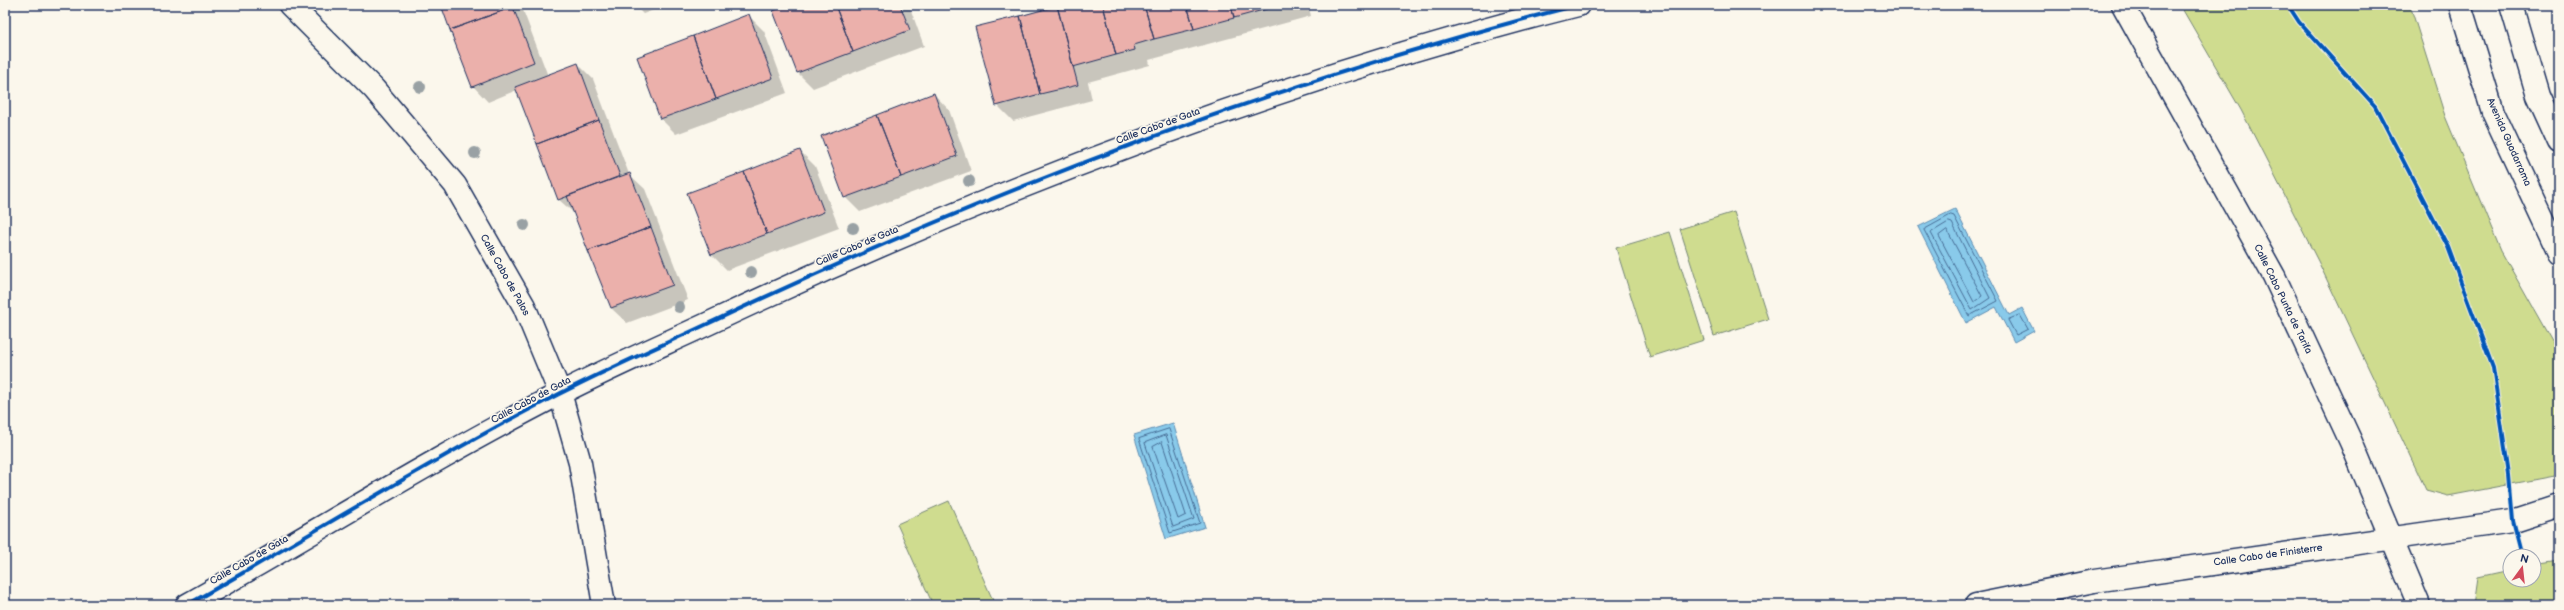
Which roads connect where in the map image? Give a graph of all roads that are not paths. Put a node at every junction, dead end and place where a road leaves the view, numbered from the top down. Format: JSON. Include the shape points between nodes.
{"nodes":[{"id":1,"x":290,"y":5,"type":"edge"},
{"id":2,"x":1578,"y":5,"type":"edge"},
{"id":3,"x":2122,"y":5,"type":"edge"},
{"id":4,"x":2460,"y":5,"type":"edge"},
{"id":5,"x":2511,"y":5,"type":"edge"},
{"id":6,"x":2559,"y":142,"type":"edge"},
{"id":7,"x":2559,"y":253,"type":"edge"},
{"id":8,"x":560,"y":393,"type":"junction"},
{"id":9,"x":2559,"y":506,"type":"edge"},
{"id":10,"x":2391,"y":540,"type":"junction"},
{"id":11,"x":187,"y":605,"type":"edge"},
{"id":12,"x":604,"y":605,"type":"edge"},
{"id":13,"x":1976,"y":605,"type":"edge"},
{"id":14,"x":2420,"y":605,"type":"edge"}],
"edges":[{"from":1,"to":8,"type":"street","name":"Calle Cabo de Palos","via":[[374,89],[455,185],[524,306]]},
{"from":2,"to":8,"type":"street","name":"Calle Cabo de Gata","via":[[1478,30],[1235,107],[1037,179],[842,260]]},
{"from":3,"to":10,"type":"street","name":"Calle Cabo Punta de Tarifa","via":[[2274,276],[2351,442]]},
{"from":4,"to":7,"type":"street","name":"Avenida Guadarrama","via":[[2493,112]]},
{"from":5,"to":6,"type":"street","via":[[2538,96]]},
{"from":8,"to":11,"type":"street","name":"Calle Cabo de Gata"},
{"from":8,"to":12,"type":"street","name":"Calle Cabo de Palos","via":[[580,463]]},
{"from":9,"to":10,"type":"street","name":"Calle Cabo de Finisterre","via":[[2513,521]]},
{"from":10,"to":13,"type":"street","name":"Calle Cabo de Finisterre","via":[[2291,551],[2094,580]]},
{"from":10,"to":14,"type":"street","name":"Calle Cabo Punta de Tarifa"}]}
